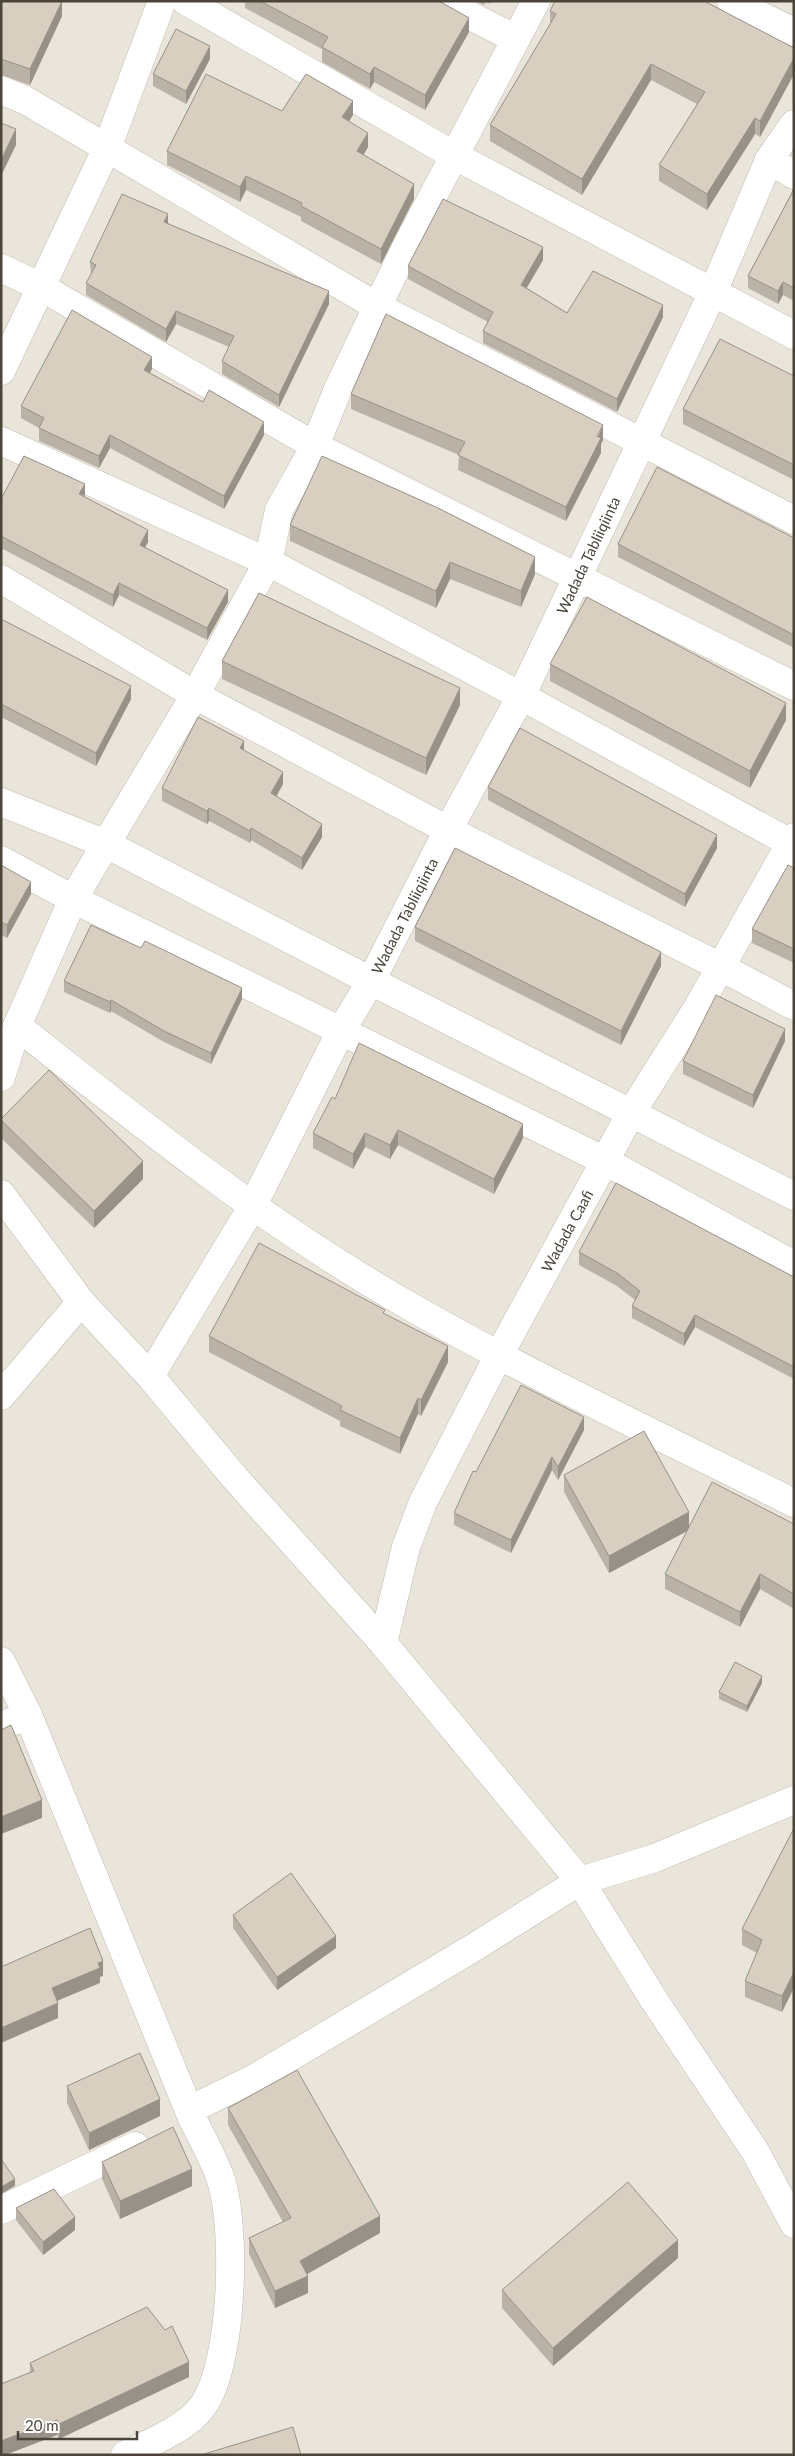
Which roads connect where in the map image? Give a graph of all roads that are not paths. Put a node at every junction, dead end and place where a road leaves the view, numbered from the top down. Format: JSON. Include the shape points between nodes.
{"nodes":[{"id":1,"x":162,"y":1,"type":"edge"},
{"id":2,"x":186,"y":1,"type":"edge"},
{"id":3,"x":441,"y":1,"type":"edge"},
{"id":4,"x":536,"y":1,"type":"edge"},
{"id":5,"x":732,"y":1,"type":"edge"},
{"id":6,"x":794,"y":32,"type":"edge"},
{"id":7,"x":516,"y":39,"type":"junction"},
{"id":8,"x":1,"y":90,"type":"edge"},
{"id":9,"x":794,"y":124,"type":"edge"},
{"id":10,"x":107,"y":148,"type":"junction"},
{"id":11,"x":455,"y":156,"type":"junction"},
{"id":12,"x":769,"y":160,"type":"junction"},
{"id":13,"x":794,"y":175,"type":"edge"},
{"id":14,"x":1,"y":268,"type":"edge"},
{"id":15,"x":41,"y":287,"type":"junction"},
{"id":16,"x":712,"y":292,"type":"junction"},
{"id":17,"x":378,"y":308,"type":"junction"},
{"id":18,"x":794,"y":335,"type":"edge"},
{"id":19,"x":1,"y":371,"type":"edge"},
{"id":20,"x":1,"y":441,"type":"edge"},
{"id":21,"x":642,"y":442,"type":"junction"},
{"id":22,"x":315,"y":446,"type":"junction"},
{"id":23,"x":794,"y":520,"type":"edge"},
{"id":24,"x":268,"y":562,"type":"junction"},
{"id":25,"x":577,"y":577,"type":"junction"},
{"id":26,"x":1,"y":579,"type":"edge"},
{"id":27,"x":794,"y":686,"type":"edge"},
{"id":28,"x":195,"y":695,"type":"junction"},
{"id":29,"x":521,"y":696,"type":"junction"},
{"id":30,"x":1,"y":802,"type":"edge"},
{"id":31,"x":448,"y":830,"type":"junction"},
{"id":32,"x":793,"y":842,"type":"edge"},
{"id":33,"x":106,"y":844,"type":"junction"},
{"id":34,"x":1,"y":860,"type":"edge"},
{"id":35,"x":73,"y":899,"type":"junction"},
{"id":36,"x":719,"y":966,"type":"junction"},
{"id":37,"x":371,"y":981,"type":"junction"},
{"id":38,"x":794,"y":1006,"type":"edge"},
{"id":39,"x":17,"y":1026,"type":"junction"},
{"id":40,"x":341,"y":1031,"type":"junction"},
{"id":41,"x":1,"y":1077,"type":"edge"},
{"id":42,"x":631,"y":1113,"type":"junction"},
{"id":43,"x":605,"y":1161,"type":"junction"},
{"id":44,"x":1,"y":1194,"type":"edge"},
{"id":45,"x":794,"y":1196,"type":"edge"},
{"id":46,"x":252,"y":1207,"type":"junction"},
{"id":47,"x":794,"y":1265,"type":"edge"},
{"id":48,"x":81,"y":1302,"type":"junction"},
{"id":49,"x":499,"y":1355,"type":"junction"},
{"id":50,"x":150,"y":1376,"type":"junction"},
{"id":51,"x":1,"y":1396,"type":"edge"},
{"id":52,"x":794,"y":1503,"type":"edge"},
{"id":53,"x":383,"y":1644,"type":"junction"},
{"id":54,"x":1,"y":1661,"type":"edge"},
{"id":55,"x":28,"y":1715,"type":"junction"},
{"id":56,"x":1,"y":1726,"type":"edge"},
{"id":57,"x":794,"y":1800,"type":"edge"},
{"id":58,"x":580,"y":1881,"type":"junction"},
{"id":59,"x":190,"y":2114,"type":"junction"},
{"id":60,"x":1,"y":2210,"type":"edge"},
{"id":61,"x":794,"y":2224,"type":"edge"},
{"id":62,"x":125,"y":2455,"type":"edge"}],
"edges":[{"from":1,"to":10,"type":"street"},
{"from":2,"to":11,"type":"street"},
{"from":3,"to":7,"type":"street"},
{"from":4,"to":7,"type":"street"},
{"from":5,"to":6,"type":"street"},
{"from":7,"to":11,"type":"street"},
{"from":8,"to":10,"type":"street","via":[[25,100]]},
{"from":9,"to":12,"type":"street","name":"Wadada Tabliiqiinta"},
{"from":10,"to":15,"type":"street"},
{"from":10,"to":17,"type":"street"},
{"from":11,"to":16,"type":"street"},
{"from":11,"to":17,"type":"street","via":[[406,247]]},
{"from":12,"to":13,"type":"street"},
{"from":12,"to":16,"type":"street","name":"Wadada Tabliiqiinta"},
{"from":14,"to":15,"type":"street"},
{"from":15,"to":19,"type":"street"},
{"from":15,"to":22,"type":"street"},
{"from":16,"to":18,"type":"street"},
{"from":16,"to":21,"type":"street","name":"Wadada Tabliiqiinta"},
{"from":17,"to":21,"type":"street"},
{"from":17,"to":22,"type":"street","via":[[338,389]]},
{"from":20,"to":24,"type":"street"},
{"from":21,"to":23,"type":"street"},
{"from":21,"to":25,"type":"street","name":"Wadada Tabliiqiinta"},
{"from":22,"to":24,"type":"street","via":[[279,510]]},
{"from":22,"to":25,"type":"street"},
{"from":24,"to":28,"type":"street"},
{"from":24,"to":29,"type":"street"},
{"from":25,"to":27,"type":"street"},
{"from":25,"to":29,"type":"street","name":"Wadada Tabliiqiinta"},
{"from":26,"to":28,"type":"street"},
{"from":28,"to":31,"type":"street"},
{"from":28,"to":33,"type":"street"},
{"from":29,"to":31,"type":"street","name":"Wadada Tabliiqiinta"},
{"from":29,"to":32,"type":"street"},
{"from":30,"to":33,"type":"street"},
{"from":31,"to":36,"type":"street"},
{"from":31,"to":37,"type":"street","name":"Wadada Tabliiqiinta"},
{"from":32,"to":36,"type":"street","name":"Wadada Caafi"},
{"from":33,"to":35,"type":"street"},
{"from":33,"to":37,"type":"street"},
{"from":34,"to":35,"type":"street"},
{"from":35,"to":39,"type":"street"},
{"from":35,"to":40,"type":"street"},
{"from":36,"to":38,"type":"street"},
{"from":36,"to":42,"type":"street","name":"Wadada Caafi","via":[[698,1007]]},
{"from":37,"to":40,"type":"street","name":"Wadada Tabliiqiinta"},
{"from":37,"to":42,"type":"street"},
{"from":39,"to":41,"type":"street"},
{"from":39,"to":46,"type":"street"},
{"from":40,"to":43,"type":"street"},
{"from":40,"to":46,"type":"street","name":"Wadada Tabliiqiinta"},
{"from":42,"to":43,"type":"street","name":"Wadada Caafi"},
{"from":42,"to":45,"type":"street"},
{"from":43,"to":47,"type":"street"},
{"from":43,"to":49,"type":"street","name":"Wadada Caafi"},
{"from":44,"to":48,"type":"street"},
{"from":46,"to":49,"type":"street","via":[[412,1307]]},
{"from":46,"to":50,"type":"street","name":"Wadada Tabliiqiinta"},
{"from":48,"to":50,"type":"street"},
{"from":48,"to":51,"type":"street"},
{"from":49,"to":52,"type":"street"},
{"from":49,"to":53,"type":"street","name":"Wadada Caafi","via":[[423,1502],[406,1547]]},
{"from":50,"to":53,"type":"street","via":[[235,1478]]},
{"from":53,"to":58,"type":"street"},
{"from":54,"to":55,"type":"street"},
{"from":55,"to":56,"type":"street"},
{"from":55,"to":59,"type":"street"},
{"from":57,"to":58,"type":"street","via":[[655,1858]]},
{"from":58,"to":59,"type":"street","via":[[256,2078]]},
{"from":58,"to":61,"type":"street","via":[[654,2000],[755,2151]]},
{"from":59,"to":60,"type":"street","via":[[162,2133]]},
{"from":59,"to":62,"type":"street","via":[[221,2181],[232,2254],[219,2363],[213,2389],[201,2409],[176,2430]]}]}
